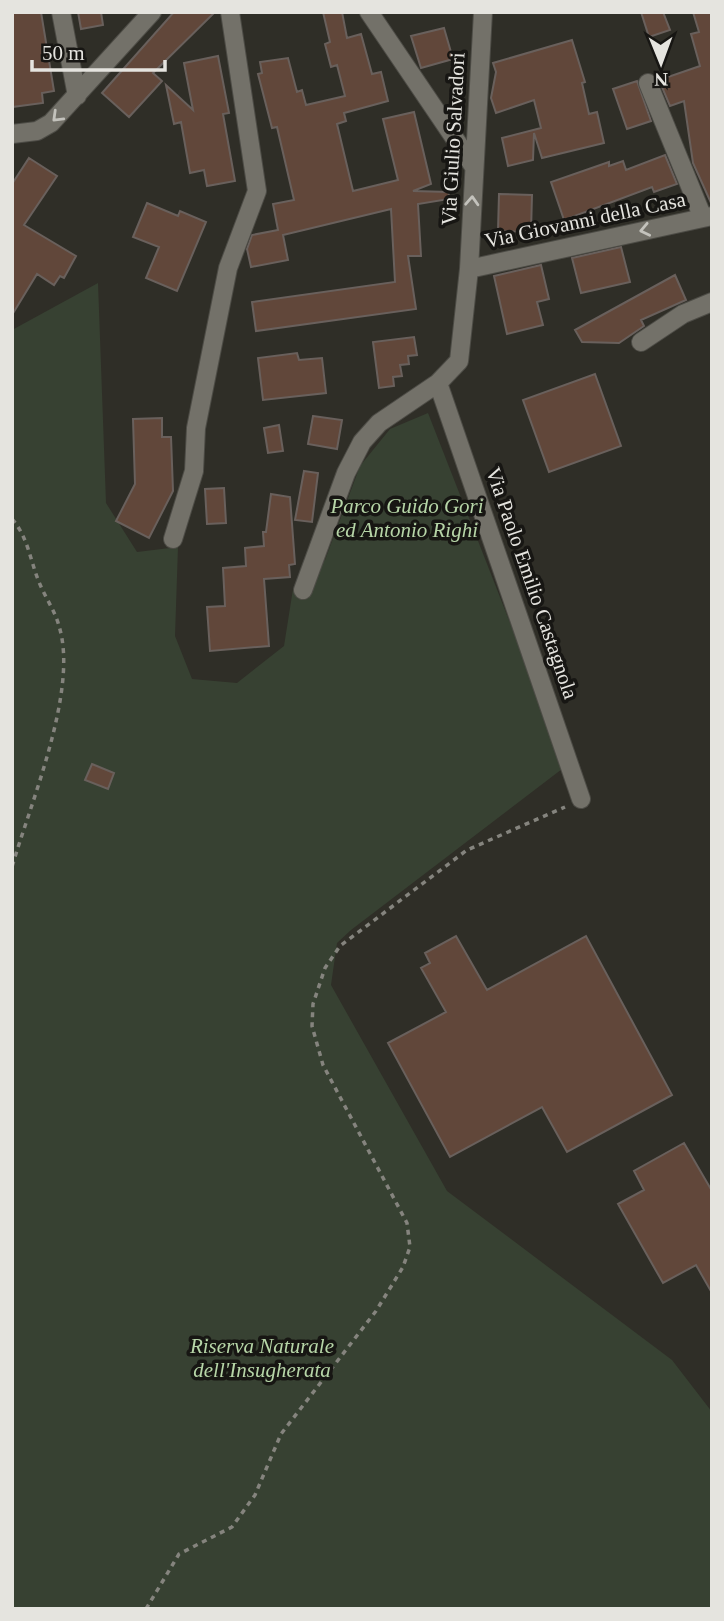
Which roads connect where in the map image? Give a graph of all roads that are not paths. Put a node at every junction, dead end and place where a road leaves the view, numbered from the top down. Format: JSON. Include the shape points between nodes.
{"nodes":[{"id":1,"x":61,"y":12,"type":"edge"},
{"id":2,"x":152,"y":12,"type":"edge"},
{"id":3,"x":230,"y":12,"type":"edge"},
{"id":4,"x":369,"y":12,"type":"edge"},
{"id":5,"x":483,"y":12,"type":"edge"},
{"id":6,"x":648,"y":83,"type":"dead end"},
{"id":7,"x":77,"y":96,"type":"junction"},
{"id":8,"x":12,"y":134,"type":"edge"},
{"id":9,"x":474,"y":167,"type":"junction"},
{"id":10,"x":708,"y":217,"type":"edge"},
{"id":11,"x":469,"y":269,"type":"junction"},
{"id":12,"x":712,"y":302,"type":"edge"},
{"id":13,"x":641,"y":342,"type":"dead end"},
{"id":14,"x":438,"y":383,"type":"junction"},
{"id":15,"x":173,"y":539,"type":"dead end"},
{"id":16,"x":303,"y":590,"type":"dead end"},
{"id":17,"x":581,"y":799,"type":"road end"}],
"edges":[{"from":1,"to":7,"type":"street"},
{"from":2,"to":7,"type":"street"},
{"from":3,"to":15,"type":"street","via":[[257,191],[234,245],[196,428],[194,471]]},
{"from":4,"to":9,"type":"street"},
{"from":5,"to":9,"type":"street","name":"Via Giulio Salvadori"},
{"from":6,"to":10,"type":"street"},
{"from":7,"to":8,"type":"street","one_way":true,"via":[[44,128]]},
{"from":11,"to":9,"type":"street","name":"Via Giulio Salvadori","one_way":true},
{"from":10,"to":11,"type":"street","name":"Via Giovanni della Casa","one_way":true},
{"from":11,"to":14,"type":"street","via":[[459,361]]},
{"from":12,"to":13,"type":"street"},
{"from":14,"to":16,"type":"street","via":[[379,423],[362,442]]},
{"from":14,"to":17,"type":"street","name":"Via Paolo Emilio Castagnola"}]}
